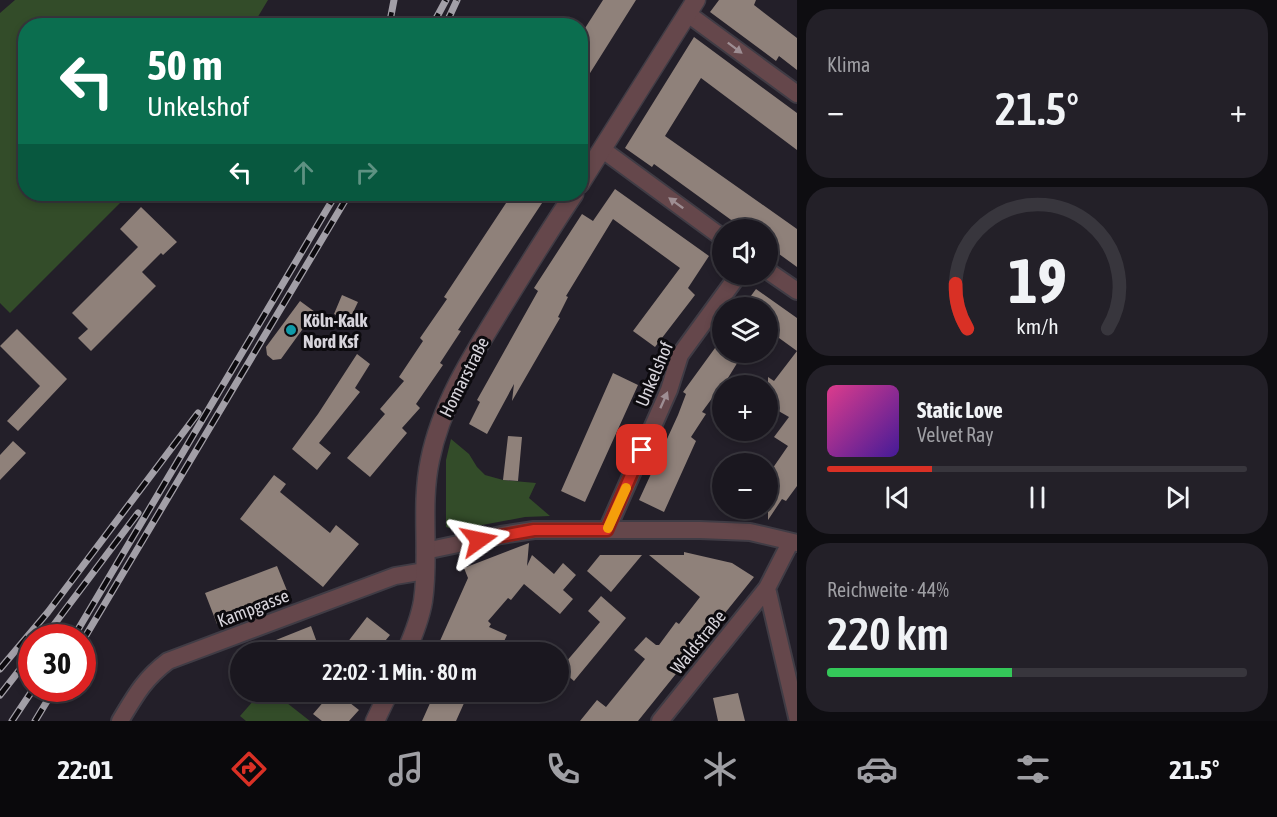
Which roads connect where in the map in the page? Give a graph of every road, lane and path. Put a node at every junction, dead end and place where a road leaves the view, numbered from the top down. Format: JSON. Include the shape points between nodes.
{"nodes":[{"id":1,"x":692,"y":7,"type":"edge"},
{"id":2,"x":797,"y":94,"type":"edge"},
{"id":3,"x":603,"y":150,"type":"junction"},
{"id":4,"x":588,"y":172,"type":"edge"},
{"id":5,"x":569,"y":201,"type":"edge"},
{"id":6,"x":712,"y":230,"type":"edge"},
{"id":7,"x":778,"y":278,"type":"edge"},
{"id":8,"x":730,"y":285,"type":"edge"},
{"id":9,"x":797,"y":291,"type":"edge"},
{"id":10,"x":607,"y":530,"type":"junction"},
{"id":11,"x":793,"y":543,"type":"edge"},
{"id":12,"x":425,"y":551,"type":"junction"},
{"id":13,"x":425,"y":571,"type":"junction"},
{"id":14,"x":767,"y":588,"type":"junction"},
{"id":15,"x":410,"y":642,"type":"edge"},
{"id":16,"x":384,"y":702,"type":"edge"},
{"id":17,"x":797,"y":717,"type":"edge"},
{"id":18,"x":120,"y":721,"type":"edge"},
{"id":19,"x":375,"y":721,"type":"edge"},
{"id":20,"x":660,"y":721,"type":"edge"}],
"edges":[{"from":1,"to":2,"type":"street","one_way":true},
{"from":1,"to":3,"type":"street"},
{"from":3,"to":4,"type":"street"},
{"from":6,"to":3,"type":"street","one_way":true},
{"from":5,"to":12,"type":"street","name":"Homarstraße","via":[[486,332],[441,421],[425,488]]},
{"from":7,"to":9,"type":"street"},
{"from":10,"to":8,"type":"street","name":"Unkelshof","one_way":true,"via":[[669,390],[680,355]]},
{"from":10,"to":11,"type":"street","via":[[750,532]]},
{"from":10,"to":12,"type":"street","via":[[516,532]]},
{"from":11,"to":14,"type":"street","name":"Waldstraße"},
{"from":12,"to":13,"type":"street","name":"Homarstraße"},
{"from":13,"to":15,"type":"street","name":"Homarstraße","via":[[420,616]]},
{"from":13,"to":18,"type":"street","name":"Kampgasse","via":[[391,577],[168,661],[142,685]]},
{"from":14,"to":17,"type":"street"},
{"from":14,"to":20,"type":"street","name":"Waldstraße"},
{"from":16,"to":19,"type":"street"}]}
